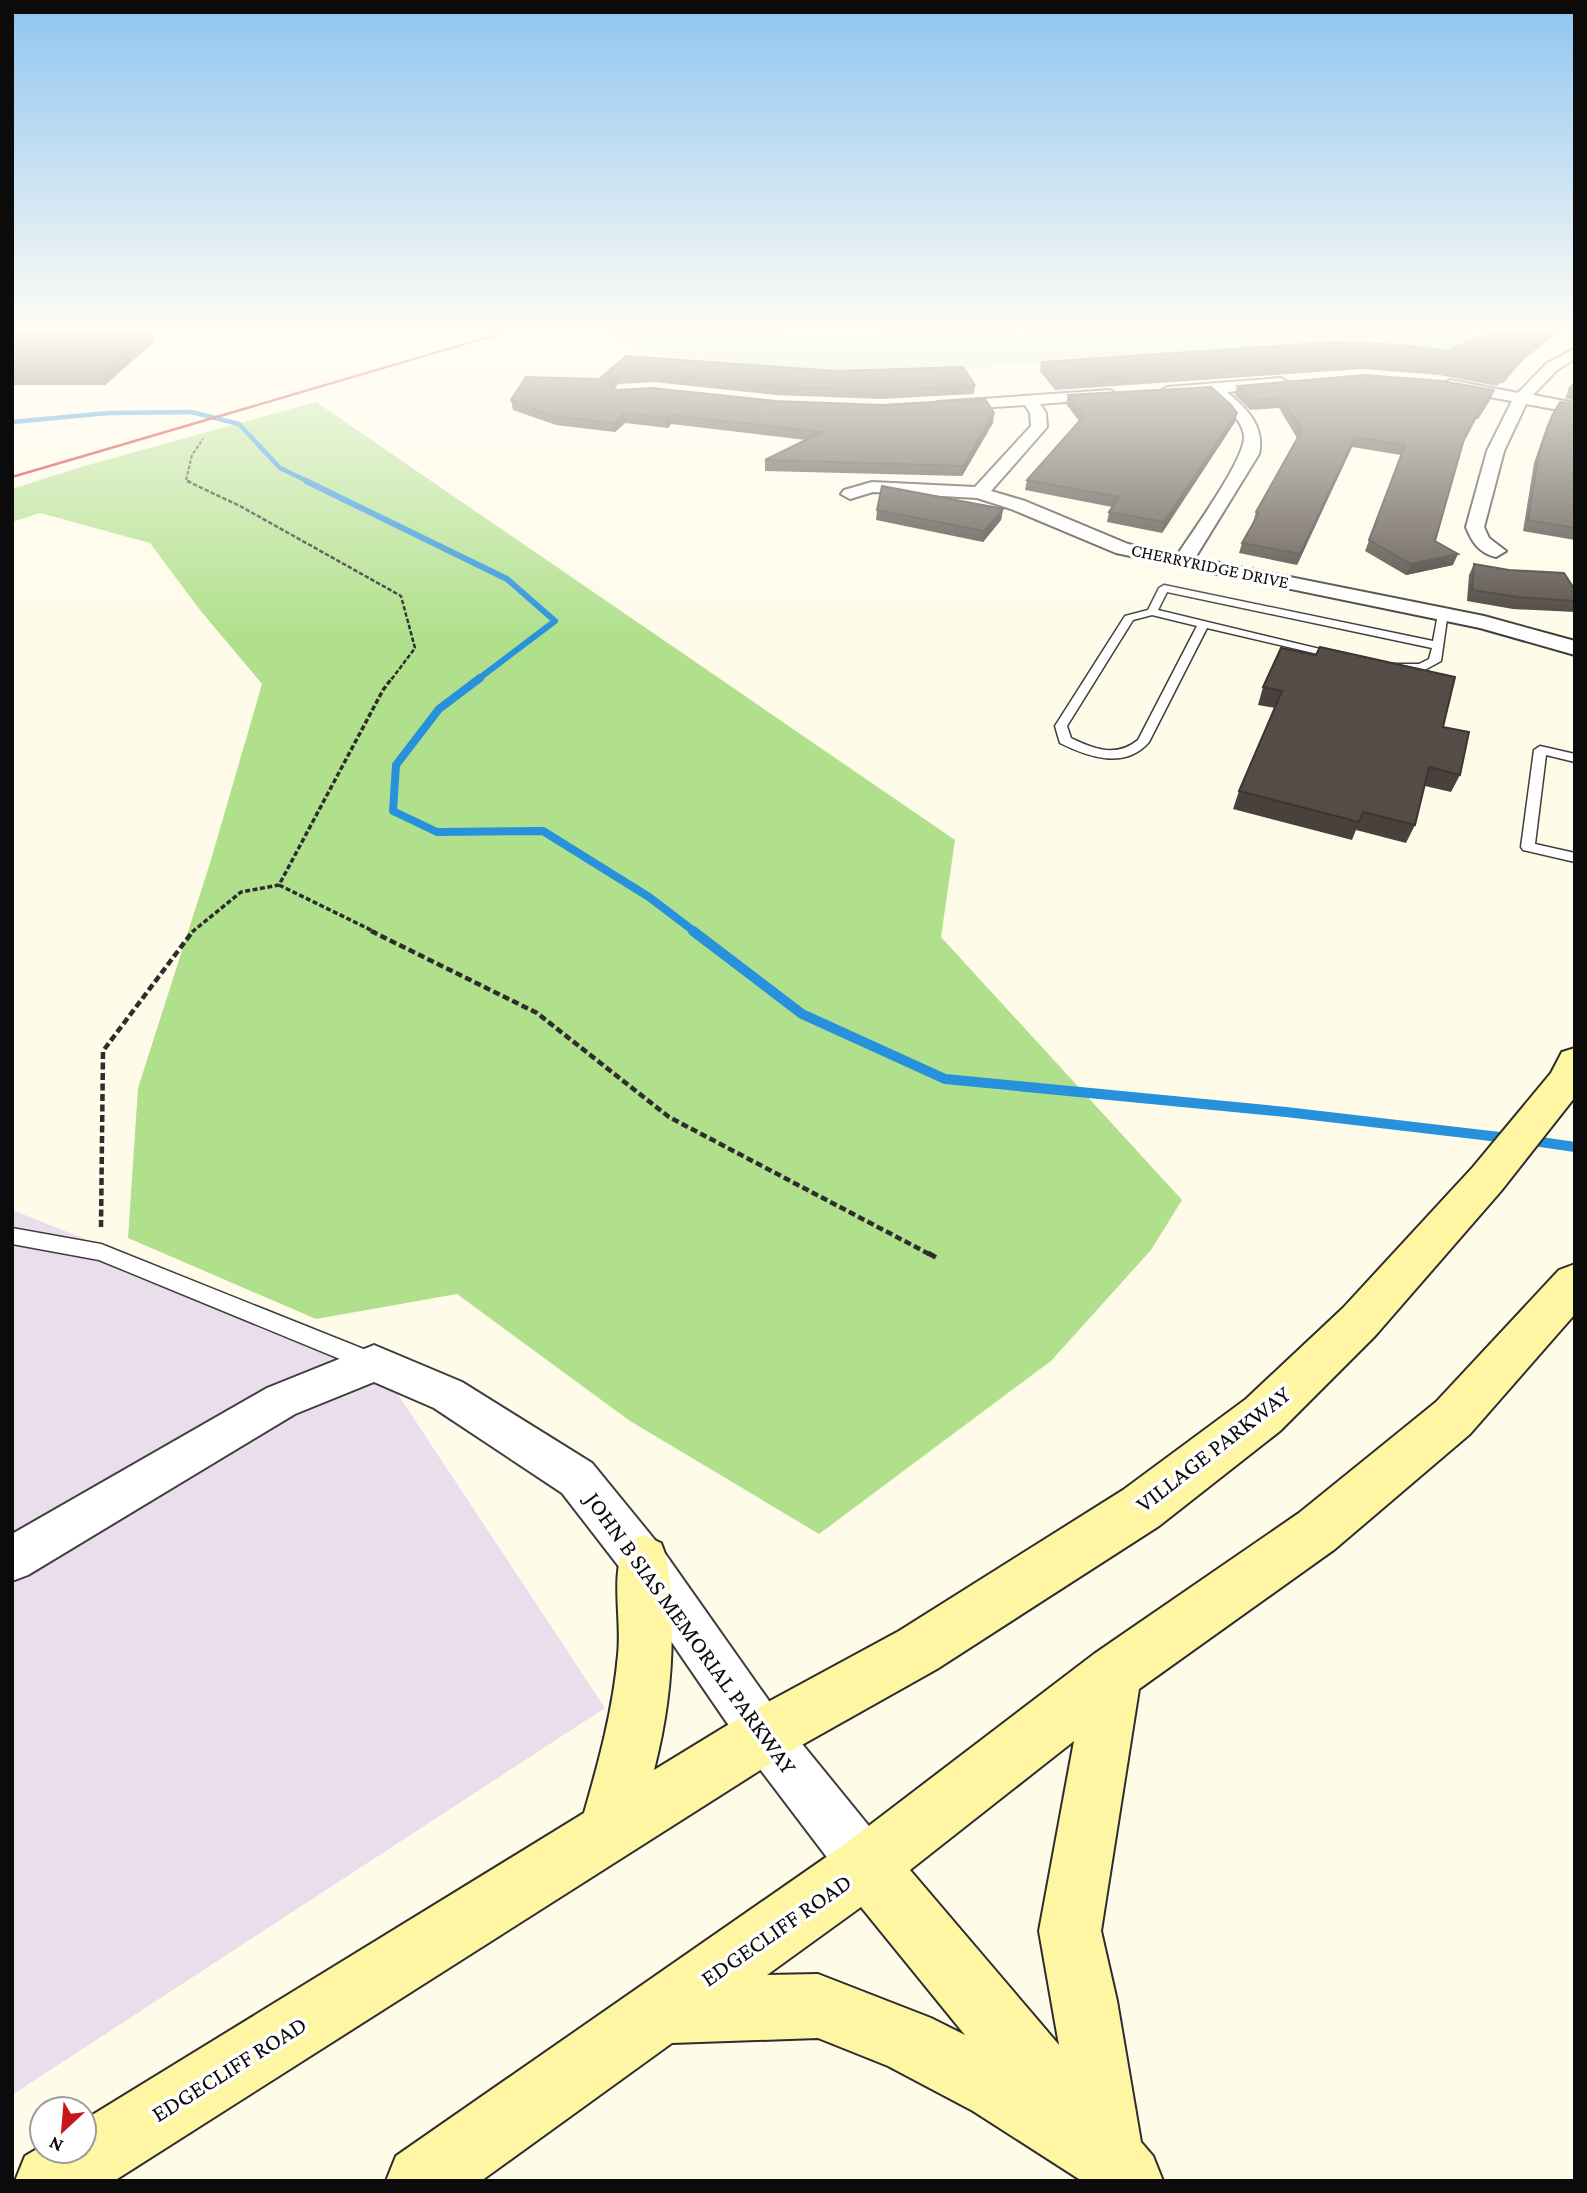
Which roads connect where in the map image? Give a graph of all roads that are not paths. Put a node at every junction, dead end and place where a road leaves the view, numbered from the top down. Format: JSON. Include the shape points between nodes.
{"nodes":[{"id":1,"x":1037,"y":429,"type":"edge"},
{"id":2,"x":1252,"y":429,"type":"edge"},
{"id":3,"x":1504,"y":429,"type":"edge"},
{"id":4,"x":979,"y":493,"type":"junction"},
{"id":5,"x":850,"y":494,"type":"dead end"},
{"id":6,"x":1496,"y":551,"type":"dead end"},
{"id":7,"x":1183,"y":561,"type":"junction"},
{"id":8,"x":1152,"y":612,"type":"junction"},
{"id":9,"x":1444,"y":614,"type":"junction"},
{"id":10,"x":1204,"y":623,"type":"junction"},
{"id":11,"x":1438,"y":646,"type":"junction"},
{"id":12,"x":1575,"y":648,"type":"edge"},
{"id":13,"x":1358,"y":659,"type":"edge"},
{"id":14,"x":1383,"y":665,"type":"edge"},
{"id":15,"x":1575,"y":758,"type":"edge"},
{"id":16,"x":1575,"y":858,"type":"edge"},
{"id":17,"x":1570,"y":1071,"type":"edge"},
{"id":18,"x":12,"y":1236,"type":"edge"},
{"id":19,"x":1575,"y":1283,"type":"edge"},
{"id":20,"x":374,"y":1363,"type":"junction"},
{"id":21,"x":12,"y":1559,"type":"edge"},
{"id":22,"x":643,"y":1561,"type":"junction"},
{"id":23,"x":1114,"y":1674,"type":"junction"},
{"id":24,"x":764,"y":1735,"type":"junction"},
{"id":25,"x":608,"y":1833,"type":"junction"},
{"id":26,"x":867,"y":1866,"type":"junction"},
{"id":27,"x":661,"y":2011,"type":"junction"},
{"id":28,"x":1119,"y":2169,"type":"edge"},
{"id":29,"x":50,"y":2181,"type":"edge"},
{"id":30,"x":421,"y":2181,"type":"edge"}],
"edges":[{"from":1,"to":4,"type":"street"},
{"from":2,"to":7,"type":"street","via":[[1250,454]]},
{"from":3,"to":6,"type":"street","via":[[1493,452],[1475,527],[1481,541]]},
{"from":4,"to":5,"type":"street","name":"CHERRYRIDGE DRIVE","via":[[872,487]]},
{"from":4,"to":7,"type":"street","name":"CHERRYRIDGE DRIVE","via":[[1111,545]]},
{"from":7,"to":9,"type":"street","name":"CHERRYRIDGE DRIVE"},
{"from":8,"to":10,"type":"lane"},
{"from":8,"to":10,"type":"lane","via":[[1129,618],[1061,726],[1065,740],[1087,752],[1135,752]]},
{"from":8,"to":11,"type":"lane","via":[[1164,588]]},
{"from":9,"to":11,"type":"lane"},
{"from":9,"to":12,"type":"street","name":"CHERRYRIDGE DRIVE"},
{"from":10,"to":13,"type":"lane"},
{"from":11,"to":14,"type":"lane","via":[[1435,661],[1420,668]]},
{"from":15,"to":16,"type":"lane","via":[[1539,750],[1528,847]]},
{"from":17,"to":24,"type":"main road","name":"VILLAGE PARKWAY","via":[[1487,1179],[1359,1322],[1263,1415],[1141,1508],[918,1650]]},
{"from":18,"to":20,"type":"lane","via":[[101,1252]]},
{"from":19,"to":23,"type":"main road","via":[[1453,1418],[1317,1531]]},
{"from":20,"to":21,"type":"street","via":[[281,1401]]},
{"from":20,"to":22,"type":"street","name":"JOHN B SIAS MEMORIAL PARKWAY","via":[[448,1395],[577,1478]]},
{"from":22,"to":24,"type":"street","name":"JOHN B SIAS MEMORIAL PARKWAY"},
{"from":22,"to":25,"type":"main road","via":[[646,1652],[637,1725]]},
{"from":23,"to":26,"type":"main road"},
{"from":23,"to":28,"type":"main road","via":[[1070,1931]]},
{"from":24,"to":25,"type":"main road","name":"EDGECLIFF ROAD"},
{"from":24,"to":26,"type":"street","name":"JOHN B SIAS MEMORIAL PARKWAY"},
{"from":25,"to":29,"type":"main road","name":"EDGECLIFF ROAD"},
{"from":26,"to":27,"type":"main road","name":"EDGECLIFF ROAD"},
{"from":26,"to":28,"type":"main road","name":"EDGECLIFF ROAD"},
{"from":27,"to":28,"type":"main road","via":[[818,2006],[908,2042],[997,2087]]},
{"from":27,"to":30,"type":"main road","name":"EDGECLIFF ROAD"}]}
